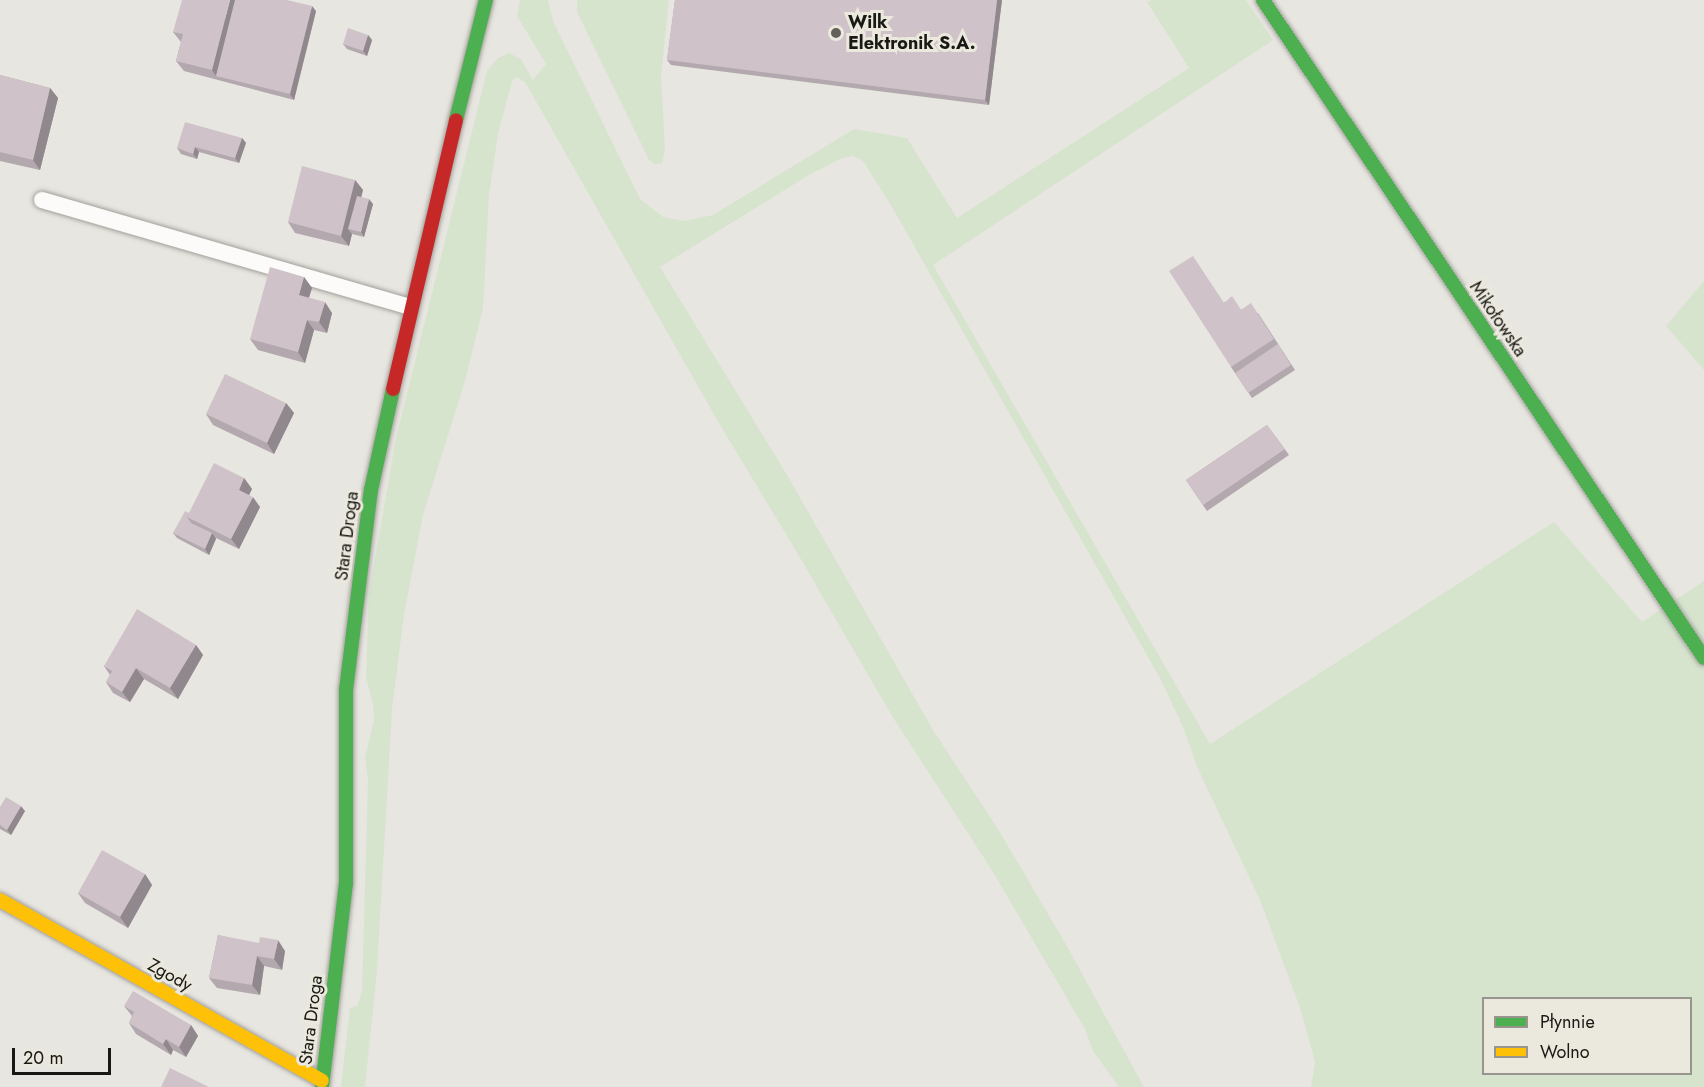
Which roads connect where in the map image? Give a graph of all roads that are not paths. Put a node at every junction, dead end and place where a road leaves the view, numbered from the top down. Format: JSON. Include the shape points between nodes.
{"nodes":[{"id":1,"x":485,"y":0,"type":"edge"},
{"id":2,"x":1263,"y":0,"type":"edge"},
{"id":3,"x":42,"y":200,"type":"dead end"},
{"id":4,"x":410,"y":307,"type":"junction"},
{"id":5,"x":1704,"y":658,"type":"edge"},
{"id":6,"x":0,"y":900,"type":"edge"},
{"id":7,"x":322,"y":1084,"type":"edge"}],
"edges":[{"from":1,"to":4,"type":"street","name":"Stara Droga"},
{"from":2,"to":5,"type":"street","name":"Mikołowska"},
{"from":3,"to":4,"type":"lane"},
{"from":4,"to":7,"type":"street","name":"Stara Droga","via":[[371,490],[346,690],[346,883]]},
{"from":6,"to":7,"type":"street","name":"Zgody"}]}
